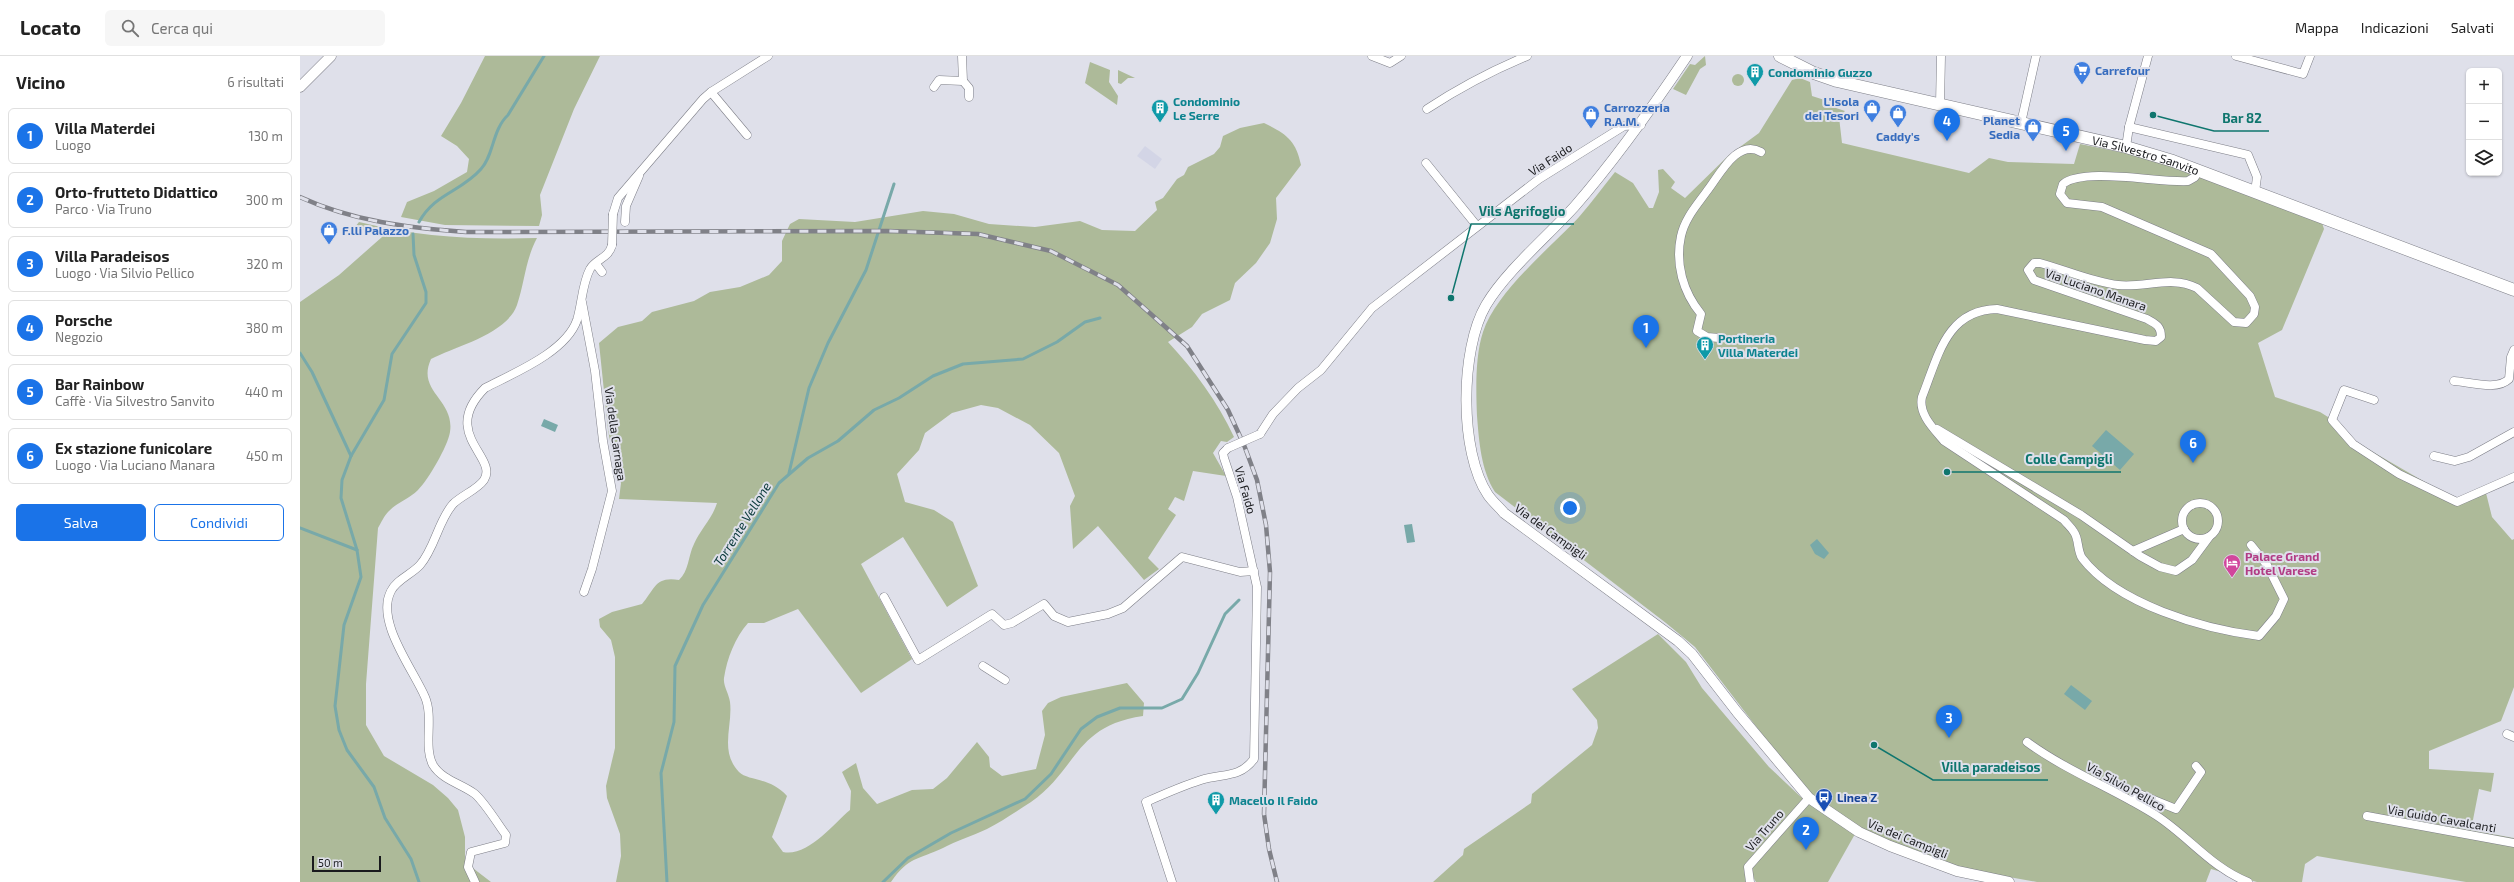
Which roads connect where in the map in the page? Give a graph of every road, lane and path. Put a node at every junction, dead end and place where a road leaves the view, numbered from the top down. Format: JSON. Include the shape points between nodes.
{"nodes":[{"id":1,"x":330,"y":56,"type":"edge"},
{"id":2,"x":768,"y":56,"type":"edge"},
{"id":3,"x":962,"y":56,"type":"edge"},
{"id":4,"x":1372,"y":56,"type":"edge"},
{"id":5,"x":1401,"y":56,"type":"edge"},
{"id":6,"x":1527,"y":56,"type":"edge"},
{"id":7,"x":1687,"y":56,"type":"edge"},
{"id":8,"x":1780,"y":56,"type":"edge"},
{"id":9,"x":1942,"y":56,"type":"edge"},
{"id":10,"x":2036,"y":56,"type":"edge"},
{"id":11,"x":2148,"y":56,"type":"edge"},
{"id":12,"x":2236,"y":56,"type":"edge"},
{"id":13,"x":2310,"y":56,"type":"edge"},
{"id":14,"x":964,"y":81,"type":"junction"},
{"id":15,"x":300,"y":87,"type":"edge"},
{"id":16,"x":934,"y":87,"type":"dead end"},
{"id":17,"x":711,"y":92,"type":"junction"},
{"id":18,"x":969,"y":96,"type":"dead end"},
{"id":19,"x":1940,"y":104,"type":"junction"},
{"id":20,"x":1427,"y":110,"type":"dead end"},
{"id":21,"x":2021,"y":123,"type":"junction"},
{"id":22,"x":1641,"y":125,"type":"junction"},
{"id":23,"x":2129,"y":127,"type":"junction"},
{"id":24,"x":747,"y":135,"type":"dead end"},
{"id":25,"x":2126,"y":147,"type":"junction"},
{"id":26,"x":1761,"y":152,"type":"dead end"},
{"id":27,"x":1426,"y":163,"type":"dead end"},
{"id":28,"x":643,"y":167,"type":"junction"},
{"id":29,"x":2198,"y":170,"type":"junction"},
{"id":30,"x":2255,"y":192,"type":"junction"},
{"id":31,"x":614,"y":210,"type":"junction"},
{"id":32,"x":625,"y":211,"type":"junction"},
{"id":33,"x":625,"y":222,"type":"dead end"},
{"id":34,"x":1477,"y":226,"type":"junction"},
{"id":35,"x":596,"y":264,"type":"junction"},
{"id":36,"x":602,"y":272,"type":"dead end"},
{"id":37,"x":2514,"y":290,"type":"edge"},
{"id":38,"x":582,"y":300,"type":"junction"},
{"id":39,"x":1719,"y":338,"type":"dead end"},
{"id":40,"x":2514,"y":350,"type":"edge"},
{"id":41,"x":2454,"y":381,"type":"dead end"},
{"id":42,"x":2374,"y":400,"type":"dead end"},
{"id":43,"x":1931,"y":425,"type":"junction"},
{"id":44,"x":2514,"y":432,"type":"edge"},
{"id":45,"x":2434,"y":456,"type":"dead end"},
{"id":46,"x":2514,"y":477,"type":"edge"},
{"id":47,"x":2184,"y":529,"type":"junction"},
{"id":48,"x":2209,"y":537,"type":"junction"},
{"id":49,"x":2251,"y":545,"type":"dead end"},
{"id":50,"x":2133,"y":551,"type":"junction"},
{"id":51,"x":1254,"y":571,"type":"junction"},
{"id":52,"x":584,"y":592,"type":"dead end"},
{"id":53,"x":884,"y":597,"type":"dead end"},
{"id":54,"x":983,"y":666,"type":"dead end"},
{"id":55,"x":1005,"y":680,"type":"dead end"},
{"id":56,"x":2027,"y":742,"type":"dead end"},
{"id":57,"x":2196,"y":766,"type":"dead end"},
{"id":58,"x":1809,"y":798,"type":"junction"},
{"id":59,"x":2132,"y":801,"type":"junction"},
{"id":60,"x":2367,"y":816,"type":"dead end"},
{"id":61,"x":2514,"y":843,"type":"edge"},
{"id":62,"x":475,"y":882,"type":"edge"},
{"id":63,"x":1172,"y":882,"type":"edge"},
{"id":64,"x":1750,"y":882,"type":"edge"},
{"id":65,"x":2009,"y":882,"type":"edge"},
{"id":66,"x":2248,"y":882,"type":"edge"}],
"edges":[{"from":1,"to":15,"type":"street"},
{"from":2,"to":17,"type":"street","name":"Via della Carnaga"},
{"from":3,"to":14,"type":"street"},
{"from":4,"to":5,"type":"street","via":[[1390,63]]},
{"from":6,"to":20,"type":"street","via":[[1481,76]]},
{"from":7,"to":22,"type":"street","name":"Via dei Campigli"},
{"from":8,"to":19,"type":"main road","name":"Via Silvestro Sanvito","via":[[1826,78]]},
{"from":9,"to":19,"type":"street"},
{"from":10,"to":21,"type":"street"},
{"from":11,"to":23,"type":"street"},
{"from":12,"to":13,"type":"street","via":[[2303,74]]},
{"from":14,"to":16,"type":"street","via":[[939,80]]},
{"from":14,"to":18,"type":"street","via":[[969,88]]},
{"from":17,"to":24,"type":"street"},
{"from":17,"to":28,"type":"street","name":"Via della Carnaga"},
{"from":19,"to":21,"type":"main road","name":"Via Silvestro Sanvito"},
{"from":21,"to":25,"type":"main road","name":"Via Silvestro Sanvito"},
{"from":22,"to":34,"type":"street","name":"Via Faido","via":[[1624,126],[1539,179]]},
{"from":22,"to":58,"type":"street","name":"Via dei Campigli","via":[[1574,206],[1516,268],[1486,305],[1474,331],[1465,391],[1472,451],[1479,477],[1488,495],[1504,513],[1692,654]]},
{"from":23,"to":25,"type":"street"},
{"from":23,"to":30,"type":"street","name":"Via Silvestro Sanvito","via":[[2248,155],[2257,177]]},
{"from":25,"to":29,"type":"main road","name":"Via Silvestro Sanvito"},
{"from":26,"to":39,"type":"street","via":[[1756,149],[1746,150],[1732,158],[1718,173],[1696,206],[1681,236],[1679,262],[1684,285],[1700,314],[1697,330],[1707,337]]},
{"from":27,"to":34,"type":"street"},
{"from":28,"to":31,"type":"street","name":"Via della Carnaga","via":[[618,198]]},
{"from":28,"to":32,"type":"street","name":"Via della Carnaga"},
{"from":29,"to":30,"type":"main road","name":"Via Silvestro Sanvito"},
{"from":29,"to":43,"type":"street","name":"Via Luciano Manara","via":[[2195,176],[2184,181],[2110,177],[2071,179],[2063,184],[2060,194],[2067,203],[2102,207],[2211,254],[2250,296],[2255,307],[2251,319],[2246,323],[2234,322],[2190,284],[2173,280],[2118,285],[2034,263],[2028,270],[2034,280],[2147,319],[2157,324],[2161,330],[2161,337],[2156,341],[2145,340],[1997,308],[1976,311],[1964,317],[1949,332],[1922,397],[1922,411]]},
{"from":30,"to":37,"type":"main road","name":"Via Silvestro Sanvito"},
{"from":31,"to":32,"type":"street"},
{"from":31,"to":35,"type":"street","name":"Via della Carnaga","bridge":true,"via":[[610,253]]},
{"from":32,"to":33,"type":"street","name":"Via della Carnaga"},
{"from":34,"to":51,"type":"street","name":"Via Faido","bridge":true,"via":[[1372,308],[1321,370],[1298,388],[1273,414],[1260,434],[1228,448],[1224,453],[1238,497]]},
{"from":35,"to":36,"type":"street"},
{"from":35,"to":38,"type":"street","name":"Via della Carnaga","via":[[590,269]]},
{"from":38,"to":52,"type":"street","name":"Via della Carnaga","via":[[612,491]]},
{"from":38,"to":62,"type":"street","name":"Via della Carnaga","via":[[571,333],[560,345],[485,388],[479,394],[466,420],[468,436],[484,460],[484,479],[453,505],[420,565],[391,590],[386,606],[392,632],[426,698],[430,718],[430,757],[433,765],[444,776],[475,794],[506,835],[505,843],[471,852],[468,867]]},
{"from":40,"to":41,"type":"street","via":[[2509,379],[2505,382],[2494,385]]},
{"from":42,"to":46,"type":"street","via":[[2344,390],[2332,420],[2353,444],[2399,474],[2457,502]]},
{"from":43,"to":49,"type":"street","name":"Via Luciano Manara","via":[[1944,441],[1957,451],[2064,520],[2075,532],[2082,557],[2097,572],[2124,593],[2156,609],[2204,626],[2258,636],[2276,616],[2284,599],[2267,565]]},
{"from":43,"to":50,"type":"street","via":[[2081,515]]},
{"from":44,"to":45,"type":"street","via":[[2469,457],[2455,461]]},
{"from":47,"to":48,"type":"street","via":[[2187,534],[2197,539]]},
{"from":47,"to":48,"type":"street","via":[[2182,518],[2187,508],[2203,504],[2213,508],[2218,518],[2216,529]]},
{"from":47,"to":50,"type":"street"},
{"from":48,"to":50,"type":"street","via":[[2192,560],[2176,571],[2160,567]]},
{"from":51,"to":53,"type":"street","via":[[1240,572],[1182,558],[1123,608],[1108,614],[1068,622],[1054,616],[1044,604],[1004,626],[992,614],[918,660]]},
{"from":51,"to":63,"type":"street","name":"Via Faido","via":[[1257,587],[1254,759],[1244,770],[1235,774],[1206,778],[1177,787],[1146,802]]},
{"from":54,"to":55,"type":"street"},
{"from":56,"to":59,"type":"street","name":"Via Silvio Pellico","via":[[2048,757]]},
{"from":57,"to":59,"type":"street","name":"Via Silvio Pellico","via":[[2201,772],[2176,809],[2139,794],[2135,795]]},
{"from":58,"to":64,"type":"street","name":"Via Truno","via":[[1748,867]]},
{"from":58,"to":65,"type":"street","name":"Via dei Campigli","via":[[1859,832],[1890,846],[1957,871]]},
{"from":59,"to":66,"type":"street","name":"Via Silvio Pellico","via":[[2159,817],[2220,868]]},
{"from":60,"to":61,"type":"street","name":"Via Guido Cavalcanti"}]}
